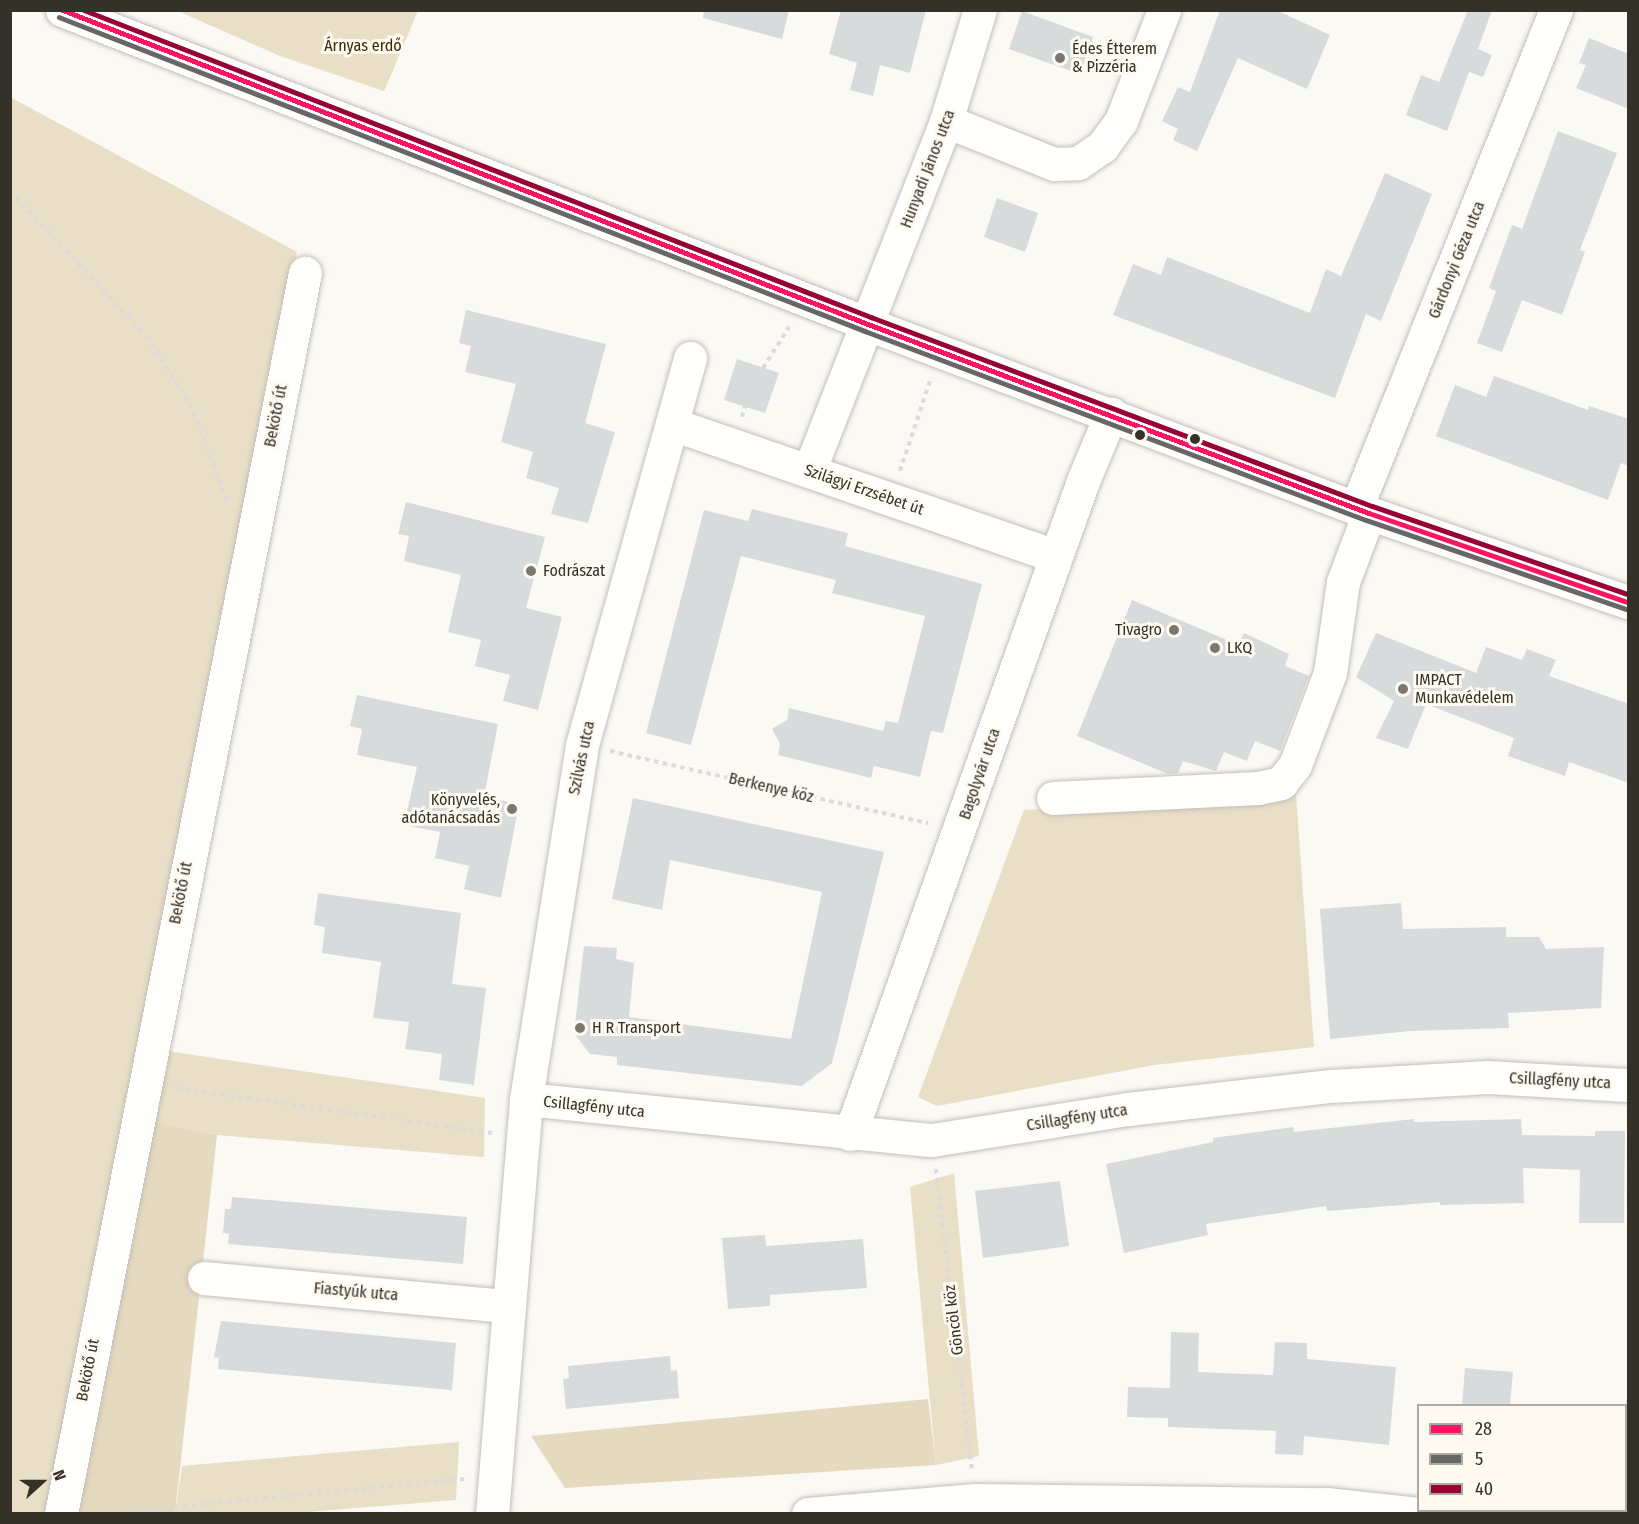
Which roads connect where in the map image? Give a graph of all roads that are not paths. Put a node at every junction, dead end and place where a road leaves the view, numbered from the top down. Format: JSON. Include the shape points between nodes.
{"nodes":[{"id":1,"x":62,"y":10,"type":"edge"},
{"id":2,"x":980,"y":10,"type":"edge"},
{"id":3,"x":1164,"y":10,"type":"edge"},
{"id":4,"x":1556,"y":10,"type":"edge"},
{"id":5,"x":946,"y":121,"type":"junction"},
{"id":6,"x":305,"y":273,"type":"dead end"},
{"id":7,"x":868,"y":324,"type":"junction"},
{"id":8,"x":690,"y":358,"type":"dead end"},
{"id":9,"x":1111,"y":414,"type":"junction"},
{"id":10,"x":672,"y":424,"type":"junction"},
{"id":11,"x":809,"y":471,"type":"junction"},
{"id":12,"x":1363,"y":511,"type":"junction"},
{"id":13,"x":1056,"y":556,"type":"junction"},
{"id":14,"x":1629,"y":602,"type":"edge"},
{"id":15,"x":1053,"y":798,"type":"dead end"},
{"id":16,"x":1629,"y":1085,"type":"edge"},
{"id":17,"x":525,"y":1115,"type":"junction"},
{"id":18,"x":850,"y":1134,"type":"junction"},
{"id":19,"x":204,"y":1278,"type":"dead end"},
{"id":20,"x":507,"y":1306,"type":"junction"},
{"id":21,"x":61,"y":1514,"type":"edge"},
{"id":22,"x":492,"y":1514,"type":"edge"},
{"id":23,"x":808,"y":1514,"type":"edge"},
{"id":24,"x":1420,"y":1514,"type":"edge"}],
"edges":[{"from":1,"to":7,"type":"street"},
{"from":2,"to":5,"type":"street","name":"Hunyadi János utca"},
{"from":3,"to":5,"type":"street","via":[[1120,121],[1102,147],[1078,163],[1054,164]]},
{"from":4,"to":12,"type":"street","name":"Gárdonyi Géza utca"},
{"from":5,"to":7,"type":"street","name":"Hunyadi János utca"},
{"from":6,"to":21,"type":"street","name":"Bekötő út"},
{"from":7,"to":9,"type":"street"},
{"from":7,"to":11,"type":"street","name":"Hunyadi János utca"},
{"from":8,"to":10,"type":"street","name":"Szilvás utca"},
{"from":9,"to":12,"type":"street"},
{"from":9,"to":13,"type":"street","name":"Bagolyvár utca"},
{"from":10,"to":11,"type":"street","name":"Szilágyi Erzsébet út"},
{"from":10,"to":17,"type":"street","name":"Szilvás utca","via":[[582,745]]},
{"from":11,"to":13,"type":"street","name":"Szilágyi Erzsébet út"},
{"from":12,"to":14,"type":"street"},
{"from":12,"to":15,"type":"street","name":"Gárdonyi Géza utca","via":[[1343,582],[1330,673],[1295,765],[1281,783],[1258,788]]},
{"from":13,"to":18,"type":"street","name":"Bagolyvár utca"},
{"from":16,"to":18,"type":"street","name":"Csillagfény utca","via":[[1488,1077],[1331,1086],[1128,1109],[932,1140]]},
{"from":17,"to":18,"type":"street","name":"Csillagfény utca"},
{"from":17,"to":20,"type":"street"},
{"from":19,"to":20,"type":"street","name":"Fiastyúk utca"},
{"from":20,"to":22,"type":"street"},
{"from":23,"to":24,"type":"street","via":[[975,1500],[1326,1504]]}]}
